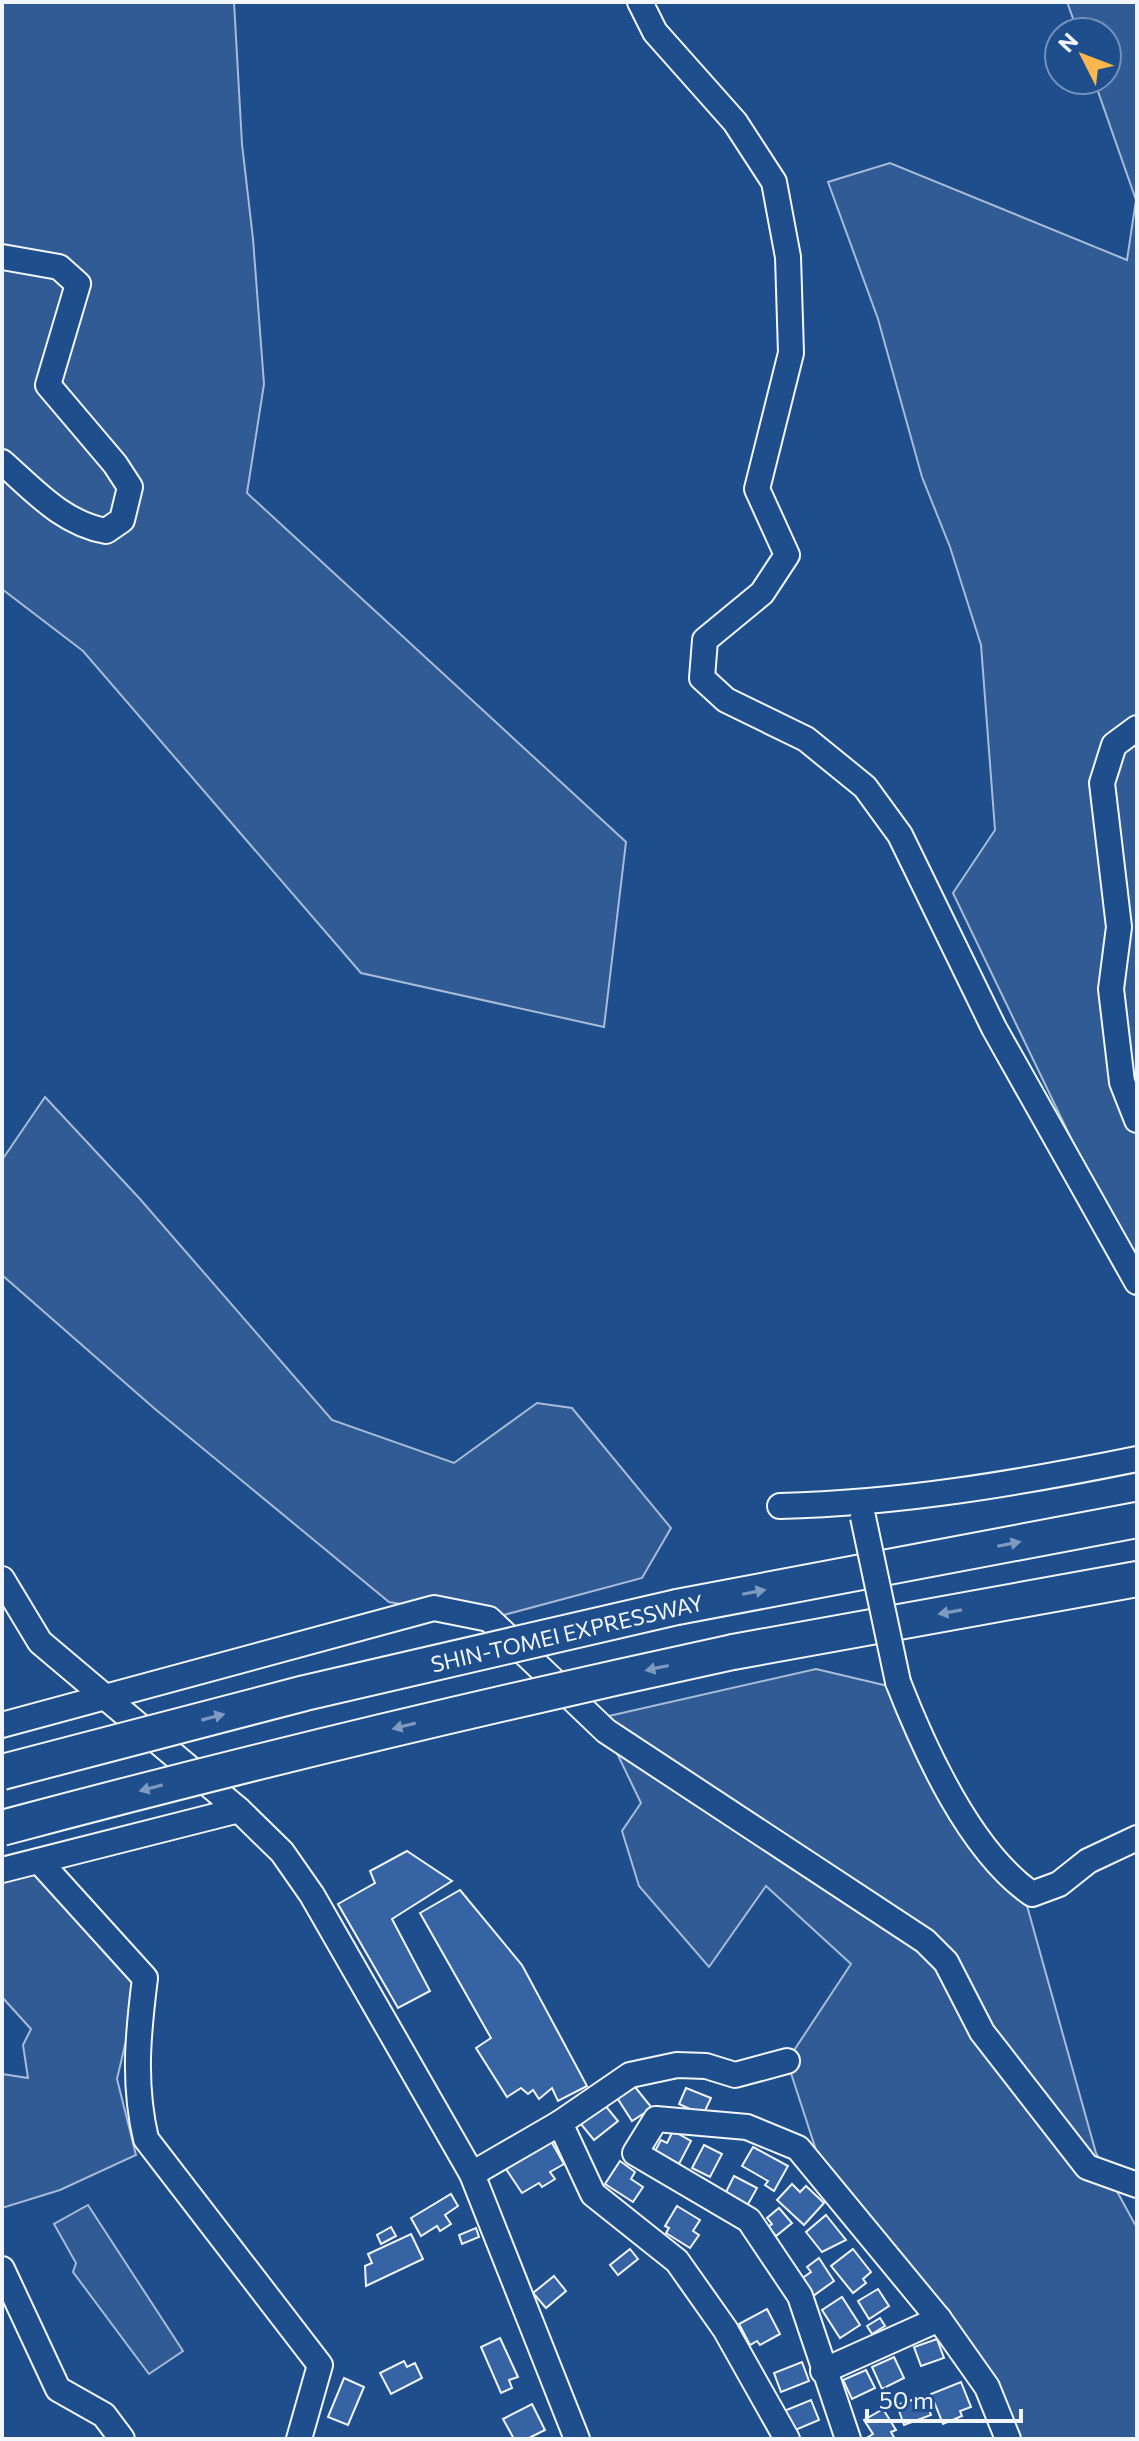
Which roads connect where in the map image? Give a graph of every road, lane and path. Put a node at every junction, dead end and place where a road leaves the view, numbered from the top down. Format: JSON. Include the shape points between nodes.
{"nodes":[{"id":1,"x":640,"y":2,"type":"edge"},
{"id":2,"x":2,"y":257,"type":"edge"},
{"id":3,"x":2,"y":462,"type":"edge"},
{"id":4,"x":1137,"y":728,"type":"edge"},
{"id":5,"x":1137,"y":1120,"type":"edge"},
{"id":6,"x":1137,"y":1282,"type":"edge"},
{"id":7,"x":1137,"y":1459,"type":"edge"},
{"id":8,"x":780,"y":1506,"type":"dead end"},
{"id":9,"x":861,"y":1511,"type":"junction"},
{"id":10,"x":1137,"y":1520,"type":"edge"},
{"id":11,"x":2,"y":1579,"type":"edge"},
{"id":12,"x":1137,"y":1579,"type":"edge"},
{"id":13,"x":103,"y":1696,"type":"junction"},
{"id":14,"x":2,"y":1725,"type":"edge"},
{"id":15,"x":2,"y":1772,"type":"edge"},
{"id":16,"x":239,"y":1810,"type":"junction"},
{"id":17,"x":2,"y":1828,"type":"edge"},
{"id":18,"x":1137,"y":1838,"type":"edge"},
{"id":19,"x":39,"y":1861,"type":"junction"},
{"id":20,"x":2,"y":1870,"type":"edge"},
{"id":21,"x":787,"y":2061,"type":"dead end"},
{"id":22,"x":560,"y":2123,"type":"junction"},
{"id":23,"x":472,"y":2174,"type":"junction"},
{"id":24,"x":1137,"y":2185,"type":"edge"},
{"id":25,"x":2,"y":2269,"type":"edge"},
{"id":26,"x":939,"y":2319,"type":"junction"},
{"id":27,"x":823,"y":2371,"type":"junction"},
{"id":28,"x":1001,"y":2437,"type":"edge"},
{"id":29,"x":122,"y":2439,"type":"edge"},
{"id":30,"x":299,"y":2439,"type":"edge"},
{"id":31,"x":577,"y":2439,"type":"edge"},
{"id":32,"x":787,"y":2439,"type":"edge"},
{"id":33,"x":848,"y":2439,"type":"edge"}],
"edges":[{"from":1,"to":6,"type":"street","via":[[655,32],[735,122],[774,182],[788,257],[791,353],[757,489],[787,555],[762,593],[705,640],[702,678],[726,700],[806,739],[865,787],[900,835],[994,1028]]},
{"from":2,"to":3,"type":"street","via":[[59,267],[78,284],[48,385],[130,487],[122,520],[106,531],[81,526]]},
{"from":4,"to":5,"type":"street","via":[[1114,745],[1102,783],[1119,927],[1111,989],[1122,1082]]},
{"from":7,"to":9,"type":"street"},
{"from":8,"to":9,"type":"street"},
{"from":9,"to":18,"type":"street","bridge":true,"via":[[898,1682],[928,1759],[1008,1877],[1032,1894]]},
{"from":15,"to":10,"type":"highway","name":"SHIN-TOMEI EXPRESSWAY","one_way":true,"bridge":true,"via":[[305,1693],[677,1607]]},
{"from":11,"to":13,"type":"street","via":[[40,1642]]},
{"from":12,"to":17,"type":"highway","one_way":true,"bridge":true,"via":[[733,1652],[475,1708]]},
{"from":13,"to":14,"type":"street"},
{"from":13,"to":16,"type":"street"},
{"from":13,"to":24,"type":"street","via":[[434,1608],[489,1619],[606,1731],[925,1941],[946,1962],[982,2032],[1087,2167]]},
{"from":16,"to":19,"type":"street"},
{"from":16,"to":23,"type":"street","via":[[282,1852],[312,1895]]},
{"from":19,"to":20,"type":"street"},
{"from":19,"to":30,"type":"street","via":[[145,1978],[135,2056],[137,2102],[146,2139],[320,2365]]},
{"from":21,"to":22,"type":"street","via":[[735,2075],[677,2065],[630,2075]]},
{"from":22,"to":23,"type":"street"},
{"from":22,"to":32,"type":"street","via":[[593,2194],[677,2261]]},
{"from":23,"to":31,"type":"street"},
{"from":25,"to":29,"type":"street","via":[[58,2389],[104,2415]]},
{"from":26,"to":27,"type":"street"},
{"from":26,"to":27,"type":"street","via":[[798,2148],[747,2127],[656,2119],[635,2153],[749,2220],[800,2296]]},
{"from":26,"to":28,"type":"street","via":[[987,2387]]},
{"from":27,"to":33,"type":"street"}]}
